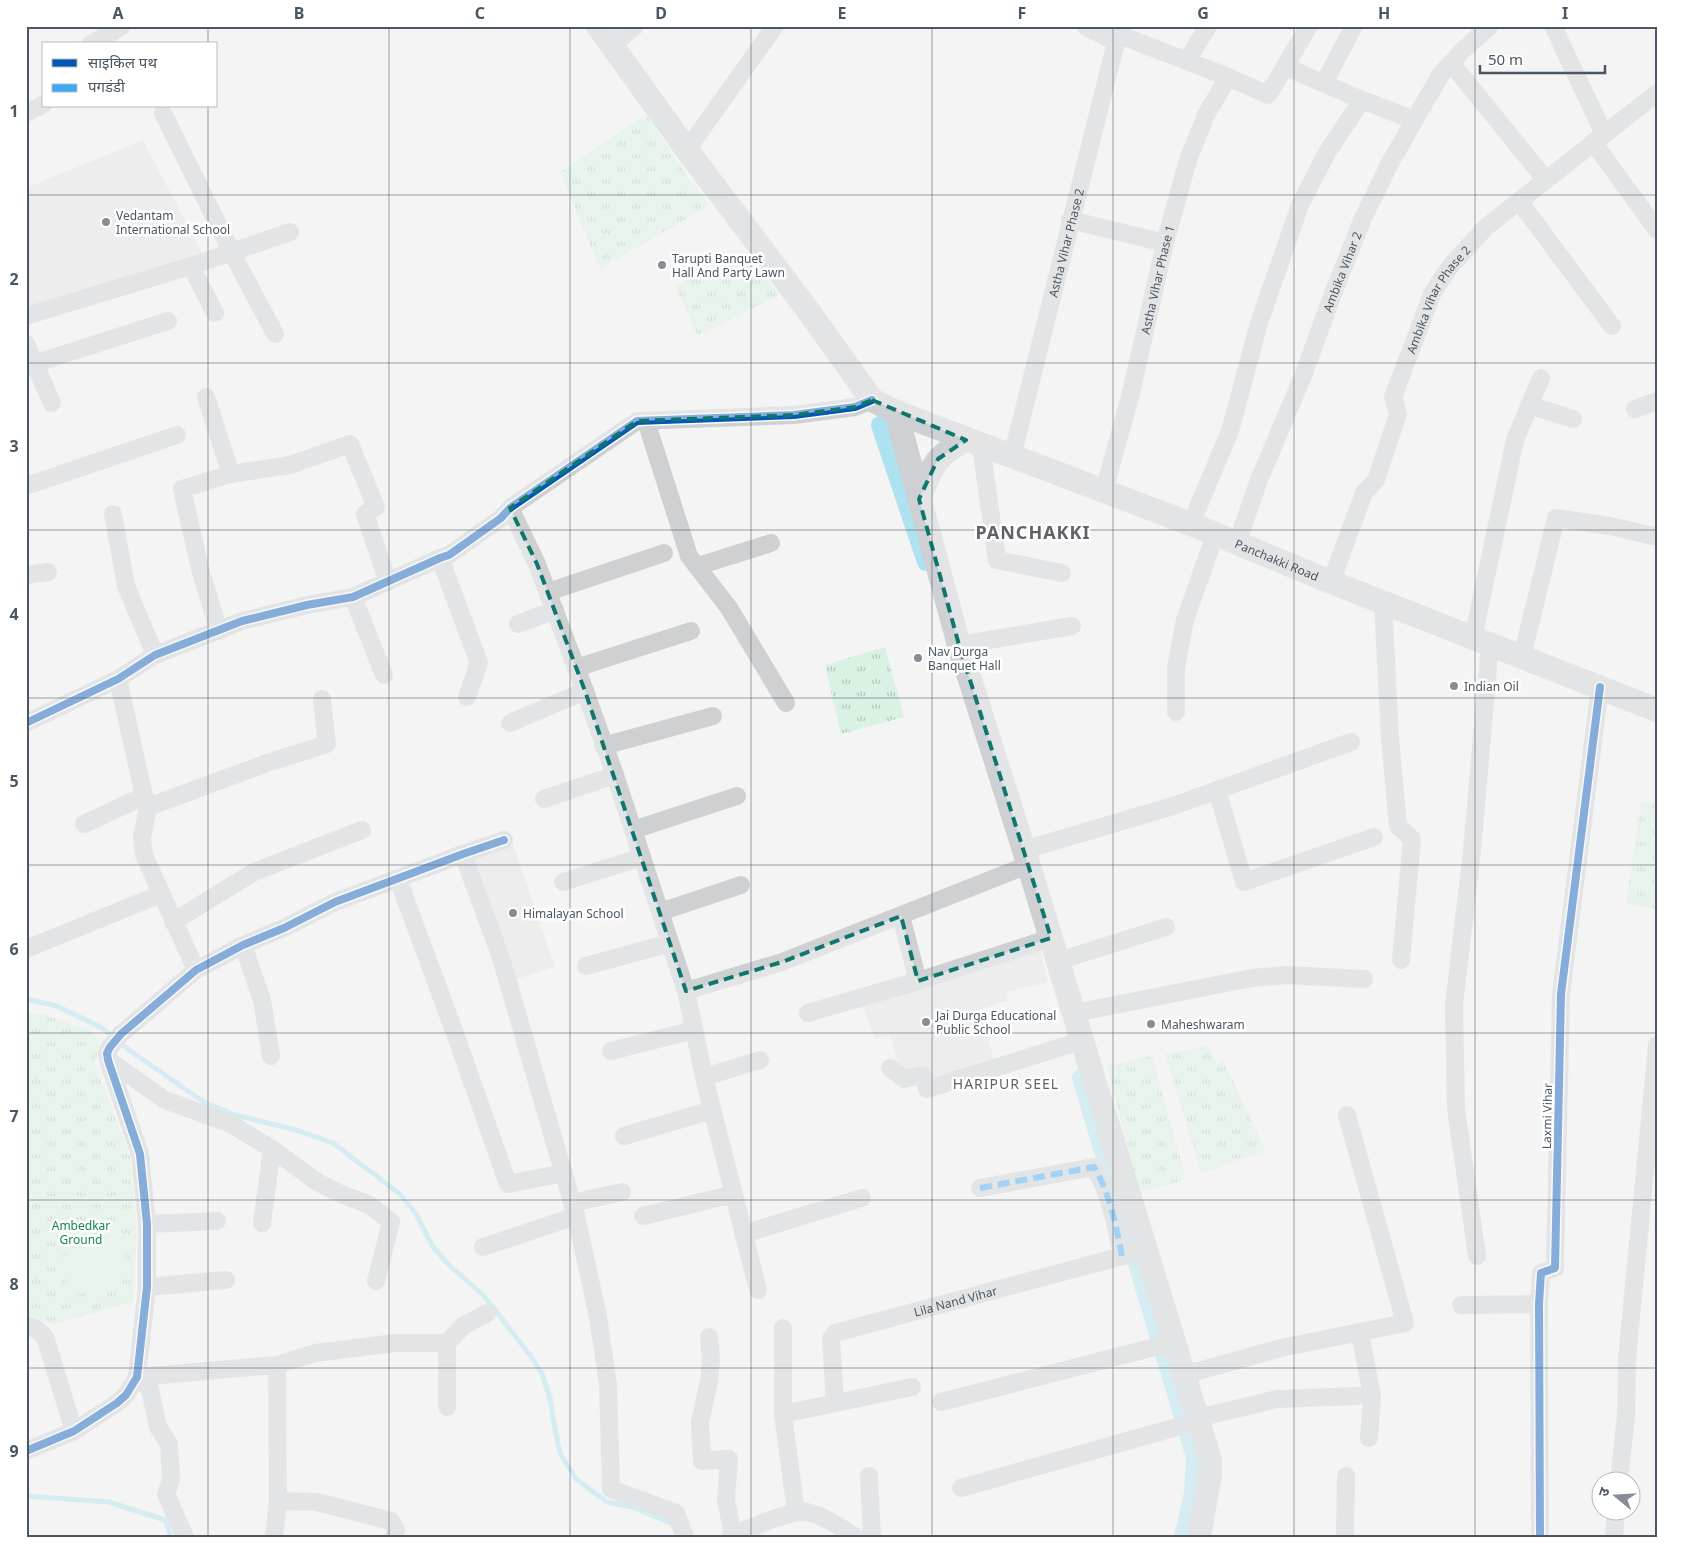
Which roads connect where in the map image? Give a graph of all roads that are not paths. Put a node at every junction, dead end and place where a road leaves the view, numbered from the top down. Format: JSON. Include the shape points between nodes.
{"nodes":[{"id":1,"x":122,"y":26,"type":"edge"},
{"id":2,"x":636,"y":26,"type":"edge"},
{"id":3,"x":776,"y":26,"type":"edge"},
{"id":4,"x":1084,"y":26,"type":"edge"},
{"id":5,"x":1208,"y":26,"type":"edge"},
{"id":6,"x":1310,"y":26,"type":"edge"},
{"id":7,"x":1354,"y":26,"type":"edge"},
{"id":8,"x":1490,"y":26,"type":"edge"},
{"id":9,"x":1553,"y":26,"type":"edge"},
{"id":10,"x":1117,"y":34,"type":"edge"},
{"id":11,"x":605,"y":35,"type":"edge"},
{"id":12,"x":94,"y":42,"type":"edge"},
{"id":13,"x":1187,"y":61,"type":"junction"},
{"id":14,"x":1451,"y":63,"type":"junction"},
{"id":15,"x":1286,"y":67,"type":"junction"},
{"id":16,"x":1228,"y":77,"type":"junction"},
{"id":17,"x":1324,"y":83,"type":"junction"},
{"id":18,"x":1657,"y":93,"type":"edge"},
{"id":19,"x":1362,"y":100,"type":"junction"},
{"id":20,"x":42,"y":105,"type":"edge"},
{"id":21,"x":26,"y":112,"type":"edge"},
{"id":22,"x":163,"y":113,"type":"dead end"},
{"id":23,"x":1414,"y":120,"type":"junction"},
{"id":24,"x":1598,"y":138,"type":"junction"},
{"id":25,"x":687,"y":150,"type":"junction"},
{"id":26,"x":1546,"y":180,"type":"junction"},
{"id":27,"x":1519,"y":201,"type":"junction"},
{"id":28,"x":1070,"y":220,"type":"junction"},
{"id":29,"x":1657,"y":230,"type":"edge"},
{"id":30,"x":290,"y":232,"type":"dead end"},
{"id":31,"x":1166,"y":243,"type":"junction"},
{"id":32,"x":231,"y":252,"type":"junction"},
{"id":33,"x":191,"y":266,"type":"junction"},
{"id":34,"x":215,"y":312,"type":"dead end"},
{"id":35,"x":26,"y":316,"type":"edge"},
{"id":36,"x":168,"y":321,"type":"dead end"},
{"id":37,"x":1612,"y":326,"type":"dead end"},
{"id":38,"x":275,"y":334,"type":"dead end"},
{"id":39,"x":26,"y":344,"type":"edge"},
{"id":40,"x":36,"y":363,"type":"junction"},
{"id":41,"x":1541,"y":378,"type":"dead end"},
{"id":42,"x":206,"y":397,"type":"dead end"},
{"id":43,"x":872,"y":400,"type":"junction"},
{"id":44,"x":1657,"y":401,"type":"edge"},
{"id":45,"x":52,"y":403,"type":"dead end"},
{"id":46,"x":1530,"y":405,"type":"junction"},
{"id":47,"x":1636,"y":409,"type":"dead end"},
{"id":48,"x":896,"y":412,"type":"junction"},
{"id":49,"x":1573,"y":419,"type":"dead end"},
{"id":50,"x":646,"y":421,"type":"junction"},
{"id":51,"x":177,"y":435,"type":"dead end"},
{"id":52,"x":974,"y":443,"type":"junction"},
{"id":53,"x":1012,"y":457,"type":"junction"},
{"id":54,"x":231,"y":474,"type":"junction"},
{"id":55,"x":26,"y":486,"type":"edge"},
{"id":56,"x":1104,"y":491,"type":"junction"},
{"id":57,"x":919,"y":499,"type":"junction"},
{"id":58,"x":510,"y":508,"type":"junction"},
{"id":59,"x":113,"y":514,"type":"dead end"},
{"id":60,"x":1191,"y":524,"type":"junction"},
{"id":61,"x":1215,"y":534,"type":"junction"},
{"id":62,"x":1657,"y":537,"type":"edge"},
{"id":63,"x":771,"y":543,"type":"dead end"},
{"id":64,"x":1237,"y":543,"type":"junction"},
{"id":65,"x":664,"y":553,"type":"dead end"},
{"id":66,"x":440,"y":558,"type":"junction"},
{"id":67,"x":698,"y":566,"type":"junction"},
{"id":68,"x":48,"y":572,"type":"dead end"},
{"id":69,"x":1062,"y":573,"type":"dead end"},
{"id":70,"x":26,"y":575,"type":"edge"},
{"id":71,"x":388,"y":582,"type":"junction"},
{"id":72,"x":1331,"y":582,"type":"junction"},
{"id":73,"x":548,"y":592,"type":"junction"},
{"id":74,"x":353,"y":596,"type":"junction"},
{"id":75,"x":1383,"y":602,"type":"junction"},
{"id":76,"x":554,"y":610,"type":"junction"},
{"id":77,"x":518,"y":624,"type":"dead end"},
{"id":78,"x":1072,"y":626,"type":"dead end"},
{"id":79,"x":219,"y":631,"type":"junction"},
{"id":80,"x":691,"y":631,"type":"dead end"},
{"id":81,"x":1481,"y":641,"type":"junction"},
{"id":82,"x":959,"y":645,"type":"junction"},
{"id":83,"x":155,"y":655,"type":"junction"},
{"id":84,"x":1522,"y":657,"type":"junction"},
{"id":85,"x":576,"y":668,"type":"junction"},
{"id":86,"x":384,"y":675,"type":"dead end"},
{"id":87,"x":118,"y":679,"type":"junction"},
{"id":88,"x":1600,"y":687,"type":"junction"},
{"id":89,"x":585,"y":691,"type":"junction"},
{"id":90,"x":467,"y":697,"type":"dead end"},
{"id":91,"x":322,"y":699,"type":"dead end"},
{"id":92,"x":786,"y":703,"type":"dead end"},
{"id":93,"x":1657,"y":710,"type":"edge"},
{"id":94,"x":1176,"y":712,"type":"dead end"},
{"id":95,"x":713,"y":716,"type":"dead end"},
{"id":96,"x":26,"y":723,"type":"edge"},
{"id":97,"x":510,"y":723,"type":"dead end"},
{"id":98,"x":1351,"y":742,"type":"dead end"},
{"id":99,"x":603,"y":746,"type":"junction"},
{"id":100,"x":615,"y":775,"type":"junction"},
{"id":101,"x":1217,"y":790,"type":"junction"},
{"id":102,"x":737,"y":796,"type":"dead end"},
{"id":103,"x":544,"y":799,"type":"dead end"},
{"id":104,"x":146,"y":801,"type":"junction"},
{"id":105,"x":84,"y":824,"type":"dead end"},
{"id":106,"x":362,"y":830,"type":"dead end"},
{"id":107,"x":633,"y":830,"type":"junction"},
{"id":108,"x":1374,"y":837,"type":"dead end"},
{"id":109,"x":504,"y":840,"type":"dead end"},
{"id":110,"x":463,"y":854,"type":"junction"},
{"id":111,"x":642,"y":857,"type":"junction"},
{"id":112,"x":1022,"y":863,"type":"junction"},
{"id":113,"x":398,"y":879,"type":"junction"},
{"id":114,"x":563,"y":882,"type":"dead end"},
{"id":115,"x":741,"y":886,"type":"dead end"},
{"id":116,"x":161,"y":894,"type":"junction"},
{"id":117,"x":660,"y":912,"type":"junction"},
{"id":118,"x":901,"y":916,"type":"junction"},
{"id":119,"x":173,"y":922,"type":"junction"},
{"id":120,"x":1166,"y":927,"type":"dead end"},
{"id":121,"x":1043,"y":941,"type":"junction"},
{"id":122,"x":670,"y":943,"type":"junction"},
{"id":123,"x":242,"y":945,"type":"junction"},
{"id":124,"x":26,"y":949,"type":"edge"},
{"id":125,"x":1058,"y":960,"type":"junction"},
{"id":126,"x":1402,"y":960,"type":"dead end"},
{"id":127,"x":586,"y":966,"type":"dead end"},
{"id":128,"x":196,"y":970,"type":"junction"},
{"id":129,"x":1364,"y":979,"type":"dead end"},
{"id":130,"x":918,"y":981,"type":"junction"},
{"id":131,"x":686,"y":991,"type":"junction"},
{"id":132,"x":808,"y":1013,"type":"dead end"},
{"id":133,"x":1074,"y":1013,"type":"junction"},
{"id":134,"x":694,"y":1030,"type":"junction"},
{"id":135,"x":1074,"y":1042,"type":"junction"},
{"id":136,"x":1657,"y":1045,"type":"edge"},
{"id":137,"x":113,"y":1047,"type":"junction"},
{"id":138,"x":610,"y":1051,"type":"dead end"},
{"id":139,"x":272,"y":1056,"type":"dead end"},
{"id":140,"x":760,"y":1060,"type":"dead end"},
{"id":141,"x":890,"y":1068,"type":"dead end"},
{"id":142,"x":704,"y":1077,"type":"junction"},
{"id":143,"x":712,"y":1110,"type":"junction"},
{"id":144,"x":1347,"y":1115,"type":"dead end"},
{"id":145,"x":624,"y":1136,"type":"dead end"},
{"id":146,"x":272,"y":1149,"type":"junction"},
{"id":147,"x":564,"y":1173,"type":"junction"},
{"id":148,"x":980,"y":1188,"type":"dead end"},
{"id":149,"x":622,"y":1192,"type":"dead end"},
{"id":150,"x":734,"y":1194,"type":"junction"},
{"id":151,"x":862,"y":1198,"type":"dead end"},
{"id":152,"x":574,"y":1210,"type":"junction"},
{"id":153,"x":643,"y":1216,"type":"dead end"},
{"id":154,"x":216,"y":1221,"type":"dead end"},
{"id":155,"x":262,"y":1223,"type":"dead end"},
{"id":156,"x":147,"y":1224,"type":"junction"},
{"id":157,"x":743,"y":1234,"type":"junction"},
{"id":158,"x":483,"y":1247,"type":"dead end"},
{"id":159,"x":1133,"y":1253,"type":"junction"},
{"id":160,"x":1477,"y":1256,"type":"dead end"},
{"id":161,"x":226,"y":1280,"type":"dead end"},
{"id":162,"x":376,"y":1281,"type":"dead end"},
{"id":163,"x":147,"y":1287,"type":"junction"},
{"id":164,"x":758,"y":1290,"type":"dead end"},
{"id":165,"x":1539,"y":1304,"type":"junction"},
{"id":166,"x":1461,"y":1305,"type":"dead end"},
{"id":167,"x":486,"y":1313,"type":"dead end"},
{"id":168,"x":26,"y":1326,"type":"edge"},
{"id":169,"x":783,"y":1328,"type":"dead end"},
{"id":170,"x":1360,"y":1332,"type":"junction"},
{"id":171,"x":709,"y":1336,"type":"dead end"},
{"id":172,"x":448,"y":1343,"type":"junction"},
{"id":173,"x":1166,"y":1344,"type":"junction"},
{"id":174,"x":277,"y":1365,"type":"junction"},
{"id":175,"x":1184,"y":1375,"type":"junction"},
{"id":176,"x":137,"y":1376,"type":"junction"},
{"id":177,"x":912,"y":1387,"type":"dead end"},
{"id":178,"x":1357,"y":1396,"type":"dead end"},
{"id":179,"x":835,"y":1402,"type":"junction"},
{"id":180,"x":941,"y":1402,"type":"dead end"},
{"id":181,"x":447,"y":1407,"type":"dead end"},
{"id":182,"x":783,"y":1414,"type":"junction"},
{"id":183,"x":1192,"y":1423,"type":"junction"},
{"id":184,"x":74,"y":1432,"type":"junction"},
{"id":185,"x":1369,"y":1438,"type":"dead end"},
{"id":186,"x":26,"y":1451,"type":"edge"},
{"id":187,"x":1620,"y":1470,"type":"edge"},
{"id":188,"x":869,"y":1476,"type":"dead end"},
{"id":189,"x":1346,"y":1476,"type":"dead end"},
{"id":190,"x":961,"y":1488,"type":"dead end"},
{"id":191,"x":278,"y":1502,"type":"junction"},
{"id":192,"x":796,"y":1512,"type":"junction"},
{"id":193,"x":1615,"y":1520,"type":"edge"},
{"id":194,"x":768,"y":1529,"type":"edge"},
{"id":195,"x":731,"y":1536,"type":"edge"},
{"id":196,"x":185,"y":1537,"type":"edge"},
{"id":197,"x":274,"y":1537,"type":"edge"},
{"id":198,"x":394,"y":1537,"type":"edge"},
{"id":199,"x":685,"y":1537,"type":"edge"},
{"id":200,"x":856,"y":1537,"type":"edge"},
{"id":201,"x":872,"y":1537,"type":"edge"},
{"id":202,"x":1199,"y":1537,"type":"edge"},
{"id":203,"x":1345,"y":1537,"type":"edge"},
{"id":204,"x":1540,"y":1537,"type":"edge"},
{"id":205,"x":1614,"y":1537,"type":"edge"}],
"edges":[{"from":1,"to":12,"type":"street"},
{"from":2,"to":11,"type":"street"},
{"from":3,"to":25,"type":"street"},
{"from":4,"to":10,"type":"street"},
{"from":5,"to":13,"type":"street"},
{"from":6,"to":15,"type":"street"},
{"from":7,"to":17,"type":"street"},
{"from":8,"to":14,"type":"street","name":"Ambika Vihar 2"},
{"from":9,"to":24,"type":"street"},
{"from":10,"to":13,"type":"street"},
{"from":10,"to":28,"type":"street","name":"Astha Vihar Phase 2"},
{"from":11,"to":25,"type":"main road"},
{"from":13,"to":16,"type":"street"},
{"from":14,"to":23,"type":"street","name":"Ambika Vihar 2"},
{"from":14,"to":26,"type":"street"},
{"from":15,"to":16,"type":"street","via":[[1268,94]]},
{"from":15,"to":17,"type":"street"},
{"from":16,"to":31,"type":"street","name":"Astha Vihar Phase 1","via":[[1206,115],[1188,160]]},
{"from":17,"to":19,"type":"street"},
{"from":18,"to":24,"type":"street","name":"Ambika Vihar Phase 2"},
{"from":19,"to":23,"type":"street"},
{"from":19,"to":60,"type":"street","via":[[1328,151],[1300,206],[1259,323],[1230,431]]},
{"from":20,"to":21,"type":"street"},
{"from":22,"to":32,"type":"street"},
{"from":23,"to":64,"type":"street","name":"Ambika Vihar 2","via":[[1363,218]]},
{"from":24,"to":26,"type":"street","name":"Ambika Vihar Phase 2"},
{"from":24,"to":29,"type":"street"},
{"from":25,"to":43,"type":"main road"},
{"from":26,"to":27,"type":"street","name":"Ambika Vihar Phase 2"},
{"from":27,"to":37,"type":"street"},
{"from":27,"to":72,"type":"street","name":"Ambika Vihar Phase 2","via":[[1486,227],[1433,292],[1394,397],[1398,414],[1376,480],[1364,493]]},
{"from":28,"to":31,"type":"street"},
{"from":28,"to":53,"type":"street","name":"Astha Vihar Phase 2"},
{"from":30,"to":32,"type":"street"},
{"from":31,"to":56,"type":"street","name":"Astha Vihar Phase 1"},
{"from":32,"to":33,"type":"street"},
{"from":32,"to":38,"type":"street"},
{"from":33,"to":34,"type":"street"},
{"from":33,"to":35,"type":"street"},
{"from":36,"to":40,"type":"street"},
{"from":39,"to":40,"type":"street"},
{"from":40,"to":45,"type":"street"},
{"from":41,"to":46,"type":"street"},
{"from":42,"to":54,"type":"street"},
{"from":43,"to":48,"type":"main road","name":"Panchakki Road"},
{"from":43,"to":50,"type":"street","via":[[854,407],[794,415]]},
{"from":44,"to":47,"type":"street"},
{"from":46,"to":49,"type":"street"},
{"from":46,"to":81,"type":"street","via":[[1515,440]]},
{"from":48,"to":52,"type":"main road","name":"Panchakki Road"},
{"from":48,"to":57,"type":"main road"},
{"from":50,"to":58,"type":"street","via":[[637,422]]},
{"from":50,"to":67,"type":"street","via":[[689,556]]},
{"from":51,"to":55,"type":"street"},
{"from":52,"to":53,"type":"main road","name":"Panchakki Road"},
{"from":52,"to":57,"type":"main road","via":[[949,449],[938,459]]},
{"from":52,"to":69,"type":"street","via":[[997,560]]},
{"from":53,"to":56,"type":"main road","name":"Panchakki Road"},
{"from":54,"to":71,"type":"street","via":[[290,466],[350,444],[376,507],[365,514]]},
{"from":54,"to":79,"type":"street","via":[[182,489],[200,569]]},
{"from":56,"to":60,"type":"main road","name":"Panchakki Road"},
{"from":57,"to":82,"type":"main road"},
{"from":58,"to":66,"type":"street"},
{"from":58,"to":73,"type":"street"},
{"from":59,"to":83,"type":"street","via":[[126,586]]},
{"from":60,"to":61,"type":"main road","name":"Panchakki Road"},
{"from":61,"to":64,"type":"main road","name":"Panchakki Road"},
{"from":61,"to":94,"type":"street","via":[[1185,620],[1176,668]]},
{"from":62,"to":84,"type":"street","via":[[1556,518]]},
{"from":63,"to":67,"type":"street"},
{"from":64,"to":72,"type":"main road","name":"Panchakki Road"},
{"from":65,"to":73,"type":"street"},
{"from":66,"to":71,"type":"street"},
{"from":66,"to":90,"type":"street","via":[[479,663]]},
{"from":67,"to":92,"type":"street","via":[[729,608]]},
{"from":68,"to":70,"type":"street"},
{"from":71,"to":74,"type":"street"},
{"from":72,"to":75,"type":"main road","name":"Panchakki Road"},
{"from":73,"to":76,"type":"street"},
{"from":74,"to":79,"type":"street","via":[[242,621]]},
{"from":74,"to":86,"type":"street"},
{"from":75,"to":81,"type":"main road","name":"Panchakki Road"},
{"from":75,"to":126,"type":"street","via":[[1398,826],[1412,839]]},
{"from":76,"to":77,"type":"street"},
{"from":76,"to":85,"type":"street"},
{"from":78,"to":82,"type":"street"},
{"from":79,"to":83,"type":"street"},
{"from":80,"to":85,"type":"street"},
{"from":81,"to":84,"type":"main road","name":"Panchakki Road"},
{"from":81,"to":160,"type":"street","via":[[1472,851],[1454,1005],[1456,1109]]},
{"from":82,"to":112,"type":"main road"},
{"from":83,"to":87,"type":"street"},
{"from":84,"to":88,"type":"main road","name":"Panchakki Road"},
{"from":85,"to":89,"type":"street"},
{"from":87,"to":96,"type":"street"},
{"from":87,"to":104,"type":"street"},
{"from":88,"to":93,"type":"main road","name":"Panchakki Road"},
{"from":88,"to":165,"type":"street","name":"Laxmi Vihar","via":[[1561,994],[1555,1268],[1541,1273]]},
{"from":89,"to":97,"type":"street"},
{"from":89,"to":99,"type":"street"},
{"from":91,"to":104,"type":"street","via":[[328,744]]},
{"from":95,"to":99,"type":"street"},
{"from":98,"to":101,"type":"street"},
{"from":99,"to":100,"type":"street"},
{"from":100,"to":103,"type":"street"},
{"from":100,"to":107,"type":"street"},
{"from":101,"to":108,"type":"street","via":[[1244,882]]},
{"from":101,"to":112,"type":"street"},
{"from":102,"to":107,"type":"street"},
{"from":104,"to":105,"type":"street"},
{"from":104,"to":116,"type":"street","via":[[142,847]]},
{"from":106,"to":119,"type":"street","via":[[254,872]]},
{"from":107,"to":111,"type":"street"},
{"from":109,"to":110,"type":"street"},
{"from":110,"to":113,"type":"street"},
{"from":110,"to":147,"type":"street","via":[[501,958]]},
{"from":111,"to":114,"type":"street"},
{"from":111,"to":117,"type":"street"},
{"from":112,"to":118,"type":"street"},
{"from":112,"to":121,"type":"main road"},
{"from":113,"to":123,"type":"street","via":[[335,902]]},
{"from":113,"to":147,"type":"street","via":[[508,1184]]},
{"from":115,"to":117,"type":"street"},
{"from":116,"to":119,"type":"street"},
{"from":116,"to":124,"type":"street"},
{"from":117,"to":122,"type":"street"},
{"from":118,"to":130,"type":"street"},
{"from":118,"to":131,"type":"street","via":[[782,962]]},
{"from":119,"to":128,"type":"street"},
{"from":120,"to":125,"type":"street"},
{"from":121,"to":125,"type":"main road"},
{"from":121,"to":130,"type":"street"},
{"from":122,"to":127,"type":"street"},
{"from":122,"to":131,"type":"street"},
{"from":123,"to":128,"type":"street"},
{"from":123,"to":139,"type":"street","via":[[262,1000]]},
{"from":125,"to":133,"type":"main road"},
{"from":128,"to":137,"type":"street"},
{"from":129,"to":133,"type":"street","via":[[1286,975],[1252,978]]},
{"from":130,"to":132,"type":"street"},
{"from":131,"to":134,"type":"street"},
{"from":133,"to":135,"type":"main road"},
{"from":134,"to":138,"type":"street"},
{"from":134,"to":142,"type":"street"},
{"from":135,"to":141,"type":"street","via":[[927,1089],[923,1075],[904,1079]]},
{"from":135,"to":159,"type":"main road"},
{"from":136,"to":187,"type":"street","via":[[1627,1359],[1626,1416]]},
{"from":137,"to":146,"type":"street","via":[[165,1100],[230,1124]]},
{"from":137,"to":156,"type":"street","via":[[140,1154]]},
{"from":140,"to":142,"type":"street"},
{"from":142,"to":143,"type":"street"},
{"from":143,"to":145,"type":"street"},
{"from":143,"to":150,"type":"street"},
{"from":144,"to":170,"type":"street","via":[[1405,1324]]},
{"from":146,"to":155,"type":"street"},
{"from":146,"to":162,"type":"street","via":[[317,1182],[370,1205],[391,1222]]},
{"from":147,"to":152,"type":"street"},
{"from":148,"to":159,"type":"street","via":[[1094,1167]]},
{"from":149,"to":152,"type":"street"},
{"from":150,"to":153,"type":"street"},
{"from":150,"to":157,"type":"street"},
{"from":151,"to":157,"type":"street"},
{"from":152,"to":158,"type":"street"},
{"from":152,"to":199,"type":"street","via":[[598,1317],[608,1384],[611,1489],[676,1513]]},
{"from":154,"to":156,"type":"street"},
{"from":156,"to":163,"type":"street"},
{"from":157,"to":164,"type":"street"},
{"from":159,"to":173,"type":"main road"},
{"from":159,"to":179,"type":"street","name":"Lila Nand Vihar","via":[[834,1333],[831,1339]]},
{"from":161,"to":163,"type":"street"},
{"from":163,"to":176,"type":"street"},
{"from":165,"to":166,"type":"street"},
{"from":165,"to":204,"type":"street","name":"Laxmi Vihar"},
{"from":167,"to":172,"type":"street","via":[[462,1326]]},
{"from":168,"to":184,"type":"street","via":[[34,1327],[45,1337]]},
{"from":169,"to":182,"type":"street"},
{"from":170,"to":175,"type":"street","via":[[1281,1348]]},
{"from":170,"to":185,"type":"street","via":[[1372,1396]]},
{"from":171,"to":195,"type":"street","via":[[709,1381],[700,1422],[702,1461],[730,1459],[726,1500]]},
{"from":172,"to":174,"type":"street","via":[[395,1343],[314,1353]]},
{"from":172,"to":181,"type":"street"},
{"from":173,"to":175,"type":"main road"},
{"from":173,"to":180,"type":"street"},
{"from":174,"to":176,"type":"street"},
{"from":174,"to":191,"type":"street"},
{"from":175,"to":183,"type":"main road"},
{"from":176,"to":184,"type":"street","via":[[117,1403]]},
{"from":176,"to":196,"type":"street","via":[[150,1389],[158,1427],[169,1444],[171,1479],[166,1494]]},
{"from":177,"to":179,"type":"street"},
{"from":178,"to":183,"type":"street","via":[[1277,1399]]},
{"from":179,"to":182,"type":"street"},
{"from":182,"to":192,"type":"street"},
{"from":183,"to":190,"type":"street"},
{"from":183,"to":202,"type":"main road","via":[[1210,1460]]},
{"from":184,"to":186,"type":"street"},
{"from":188,"to":201,"type":"street"},
{"from":189,"to":203,"type":"street"},
{"from":191,"to":197,"type":"street"},
{"from":191,"to":198,"type":"street","via":[[318,1502],[391,1521],[396,1530]]},
{"from":192,"to":194,"type":"street"},
{"from":192,"to":200,"type":"street","via":[[807,1512],[827,1520]]},
{"from":193,"to":205,"type":"street"},
{"from":194,"to":195,"type":"street"}]}
